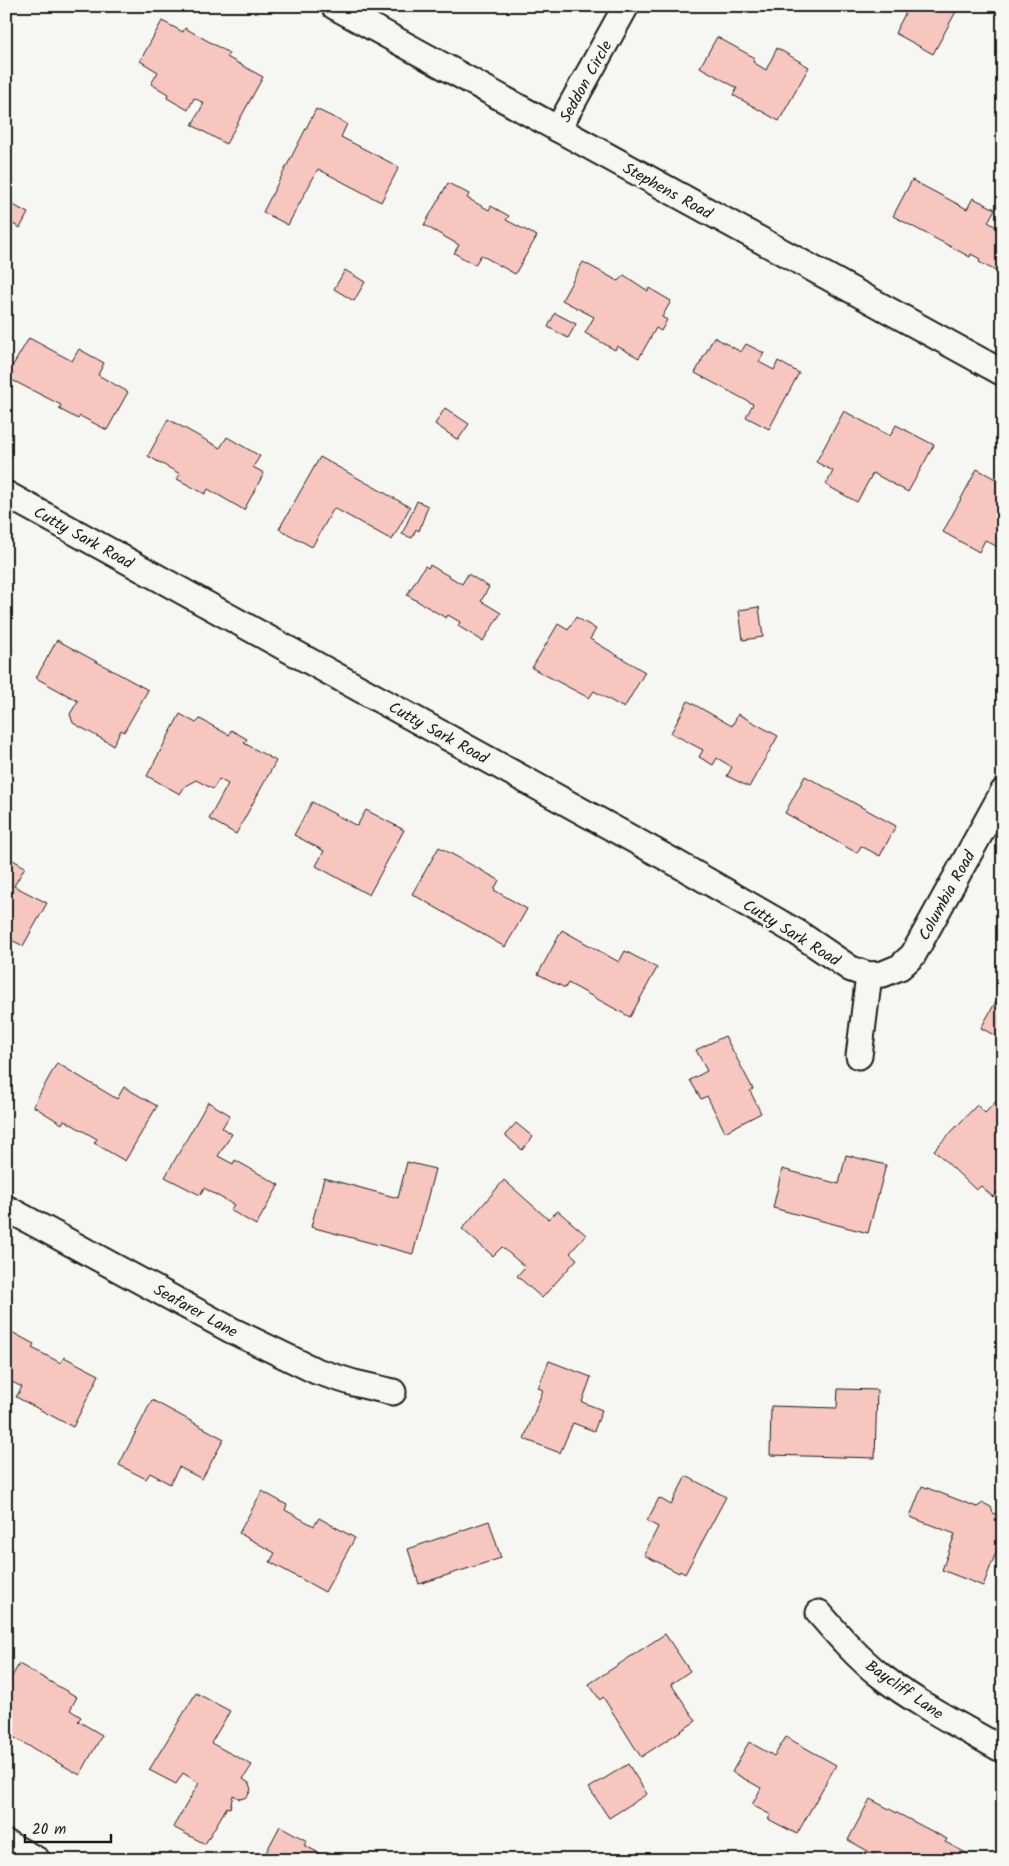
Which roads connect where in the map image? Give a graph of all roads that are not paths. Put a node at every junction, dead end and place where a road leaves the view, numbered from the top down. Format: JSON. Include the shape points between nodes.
{"nodes":[{"id":1,"x":334,"y":6,"type":"edge"},
{"id":2,"x":626,"y":6,"type":"edge"},
{"id":3,"x":558,"y":129,"type":"junction"},
{"id":4,"x":1003,"y":373,"type":"edge"},
{"id":5,"x":6,"y":494,"type":"edge"},
{"id":6,"x":1003,"y":792,"type":"edge"},
{"id":7,"x":869,"y":975,"type":"junction"},
{"id":8,"x":859,"y":1056,"type":"dead end"},
{"id":9,"x":6,"y":1208,"type":"edge"},
{"id":10,"x":393,"y":1392,"type":"dead end"},
{"id":11,"x":818,"y":1613,"type":"dead end"},
{"id":12,"x":1003,"y":1750,"type":"edge"},
{"id":13,"x":6,"y":1843,"type":"edge"},
{"id":14,"x":37,"y":1860,"type":"edge"}],
"edges":[{"from":1,"to":3,"type":"street","name":"Stephens Road"},
{"from":2,"to":3,"type":"street","name":"Seddon Circle"},
{"from":3,"to":4,"type":"street","name":"Stephens Road"},
{"from":5,"to":7,"type":"street","name":"Cutty Sark Road","via":[[676,863],[798,933],[851,970]]},
{"from":6,"to":7,"type":"street","name":"Columbia Road","via":[[913,954],[900,967],[883,974]]},
{"from":7,"to":8,"type":"street"},
{"from":9,"to":10,"type":"street","name":"Seafarer Lane","via":[[231,1330],[316,1371]]},
{"from":11,"to":12,"type":"street","name":"Baycliff Lane","via":[[881,1675],[926,1706]]},
{"from":13,"to":14,"type":"street"}]}
